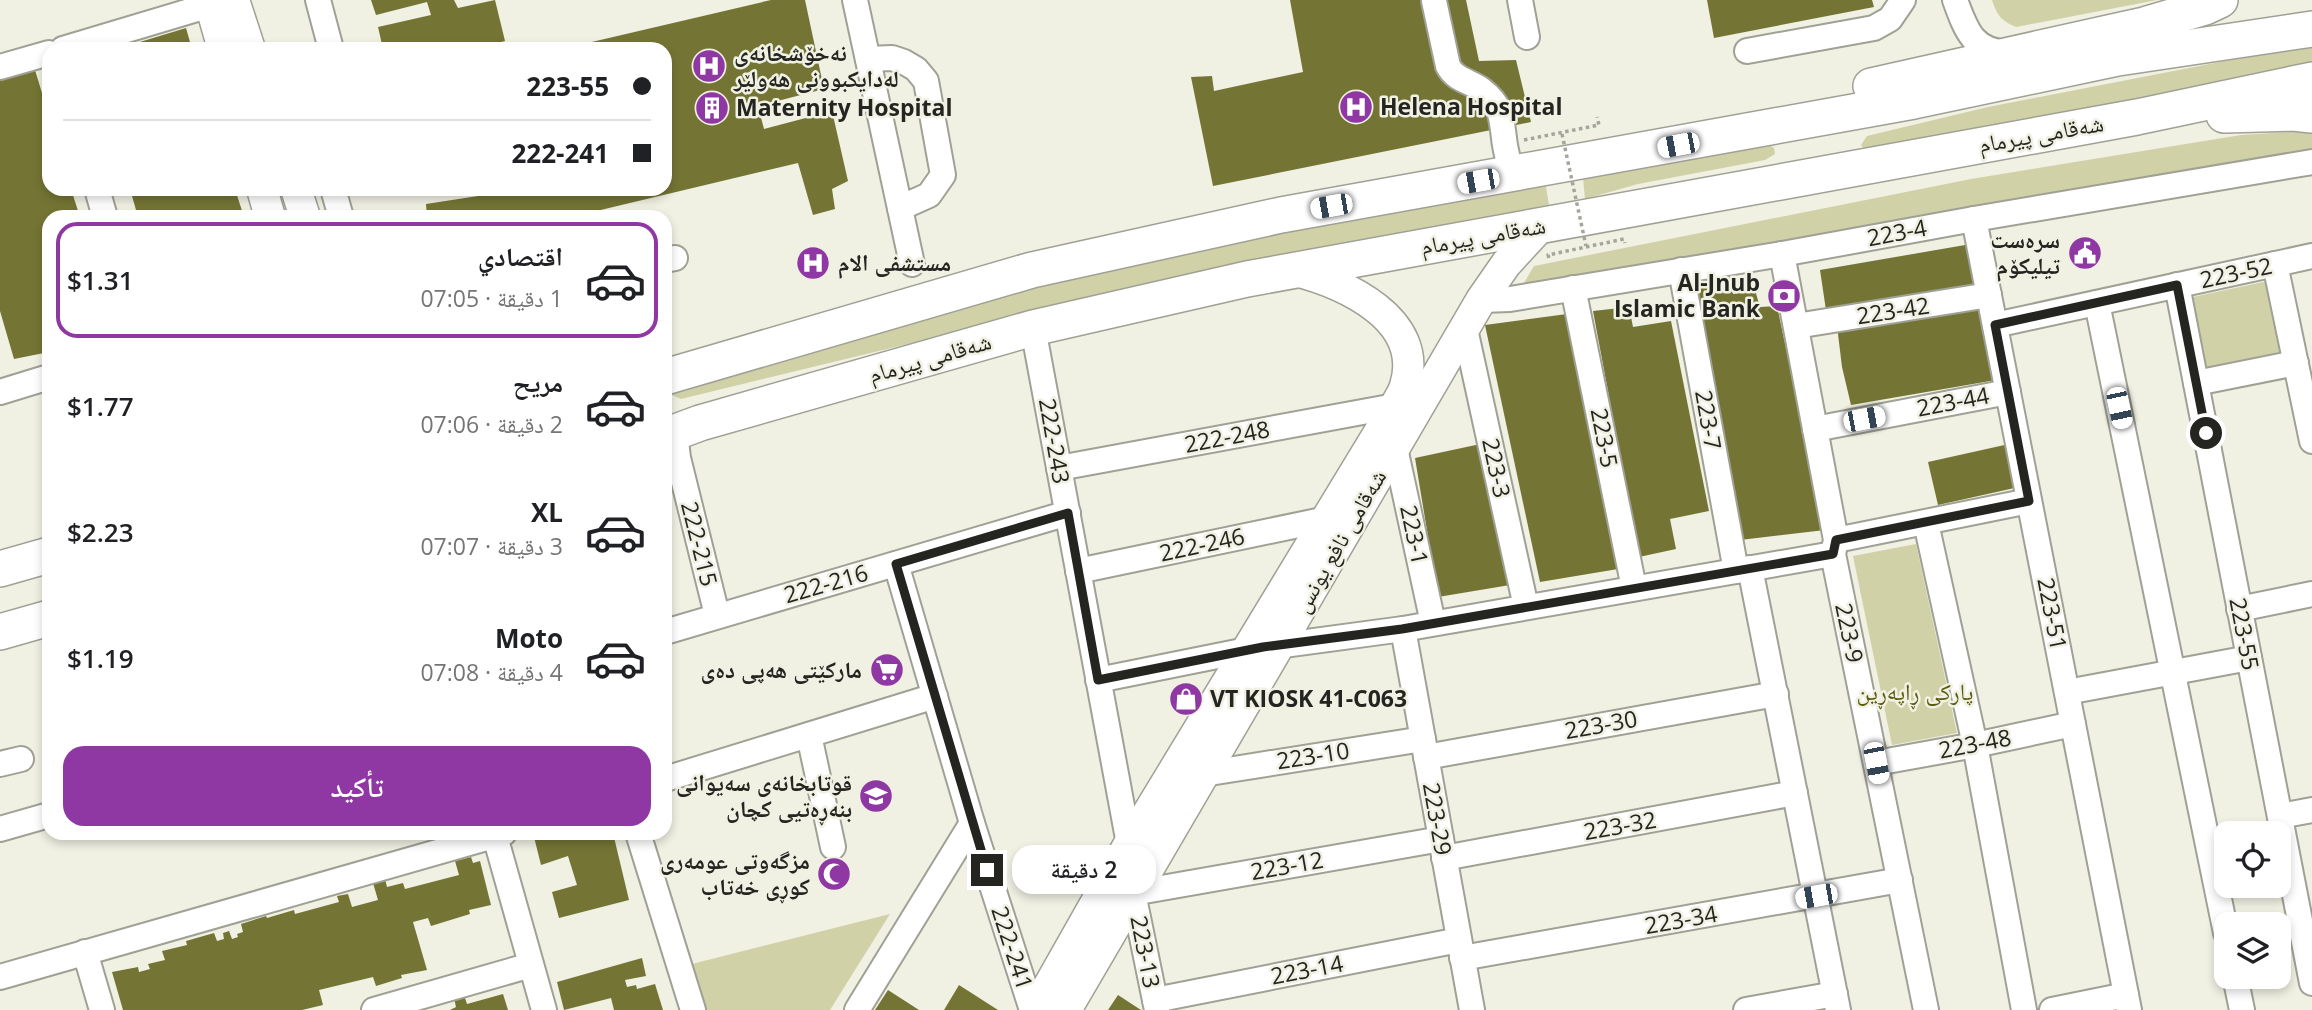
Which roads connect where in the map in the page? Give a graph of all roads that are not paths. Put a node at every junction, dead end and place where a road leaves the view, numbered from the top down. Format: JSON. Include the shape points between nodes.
{"nodes":[{"id":1,"x":318,"y":0,"type":"edge"},
{"id":2,"x":855,"y":0,"type":"edge"},
{"id":3,"x":1520,"y":0,"type":"edge"},
{"id":4,"x":1903,"y":0,"type":"edge"},
{"id":5,"x":2220,"y":0,"type":"edge"},
{"id":6,"x":1434,"y":1,"type":"edge"},
{"id":7,"x":218,"y":2,"type":"edge"},
{"id":8,"x":1959,"y":10,"type":"edge"},
{"id":9,"x":2312,"y":29,"type":"edge"},
{"id":10,"x":1527,"y":37,"type":"dead end"},
{"id":11,"x":86,"y":42,"type":"edge"},
{"id":12,"x":222,"y":42,"type":"edge"},
{"id":13,"x":245,"y":42,"type":"edge"},
{"id":14,"x":329,"y":42,"type":"edge"},
{"id":15,"x":1746,"y":51,"type":"dead end"},
{"id":16,"x":2014,"y":53,"type":"junction"},
{"id":17,"x":42,"y":55,"type":"edge"},
{"id":18,"x":868,"y":59,"type":"junction"},
{"id":19,"x":0,"y":67,"type":"edge"},
{"id":20,"x":1926,"y":74,"type":"junction"},
{"id":21,"x":2312,"y":80,"type":"edge"},
{"id":22,"x":1854,"y":111,"type":"junction"},
{"id":23,"x":2312,"y":116,"type":"edge"},
{"id":24,"x":2137,"y":117,"type":"junction"},
{"id":25,"x":1755,"y":130,"type":"junction"},
{"id":26,"x":1652,"y":150,"type":"junction"},
{"id":27,"x":2312,"y":162,"type":"edge"},
{"id":28,"x":1863,"y":166,"type":"junction"},
{"id":29,"x":1512,"y":175,"type":"junction"},
{"id":30,"x":1763,"y":184,"type":"junction"},
{"id":31,"x":900,"y":208,"type":"junction"},
{"id":32,"x":1975,"y":219,"type":"junction"},
{"id":33,"x":1545,"y":242,"type":"junction"},
{"id":34,"x":1782,"y":254,"type":"junction"},
{"id":35,"x":2312,"y":256,"type":"edge"},
{"id":36,"x":912,"y":264,"type":"dead end"},
{"id":37,"x":2275,"y":264,"type":"junction"},
{"id":38,"x":1292,"y":270,"type":"junction"},
{"id":39,"x":1681,"y":270,"type":"junction"},
{"id":40,"x":2177,"y":285,"type":"junction"},
{"id":41,"x":1573,"y":288,"type":"junction"},
{"id":42,"x":1989,"y":295,"type":"junction"},
{"id":43,"x":1481,"y":300,"type":"junction"},
{"id":44,"x":2097,"y":303,"type":"junction"},
{"id":45,"x":1995,"y":325,"type":"junction"},
{"id":46,"x":1796,"y":326,"type":"junction"},
{"id":47,"x":1034,"y":328,"type":"junction"},
{"id":48,"x":1465,"y":328,"type":"junction"},
{"id":49,"x":2296,"y":363,"type":"junction"},
{"id":50,"x":672,"y":375,"type":"edge"},
{"id":51,"x":42,"y":379,"type":"edge"},
{"id":52,"x":2196,"y":383,"type":"junction"},
{"id":53,"x":1,"y":389,"type":"edge"},
{"id":54,"x":2008,"y":392,"type":"junction"},
{"id":55,"x":1395,"y":406,"type":"junction"},
{"id":56,"x":1815,"y":429,"type":"junction"},
{"id":57,"x":672,"y":432,"type":"edge"},
{"id":58,"x":2312,"y":441,"type":"edge"},
{"id":59,"x":672,"y":443,"type":"edge"},
{"id":60,"x":1395,"y":448,"type":"junction"},
{"id":61,"x":1059,"y":468,"type":"junction"},
{"id":62,"x":2029,"y":501,"type":"junction"},
{"id":63,"x":1068,"y":513,"type":"junction"},
{"id":64,"x":1326,"y":519,"type":"junction"},
{"id":65,"x":1926,"y":523,"type":"junction"},
{"id":66,"x":1835,"y":547,"type":"junction"},
{"id":67,"x":42,"y":557,"type":"edge"},
{"id":68,"x":896,"y":564,"type":"junction"},
{"id":69,"x":0,"y":569,"type":"edge"},
{"id":70,"x":1743,"y":569,"type":"junction"},
{"id":71,"x":1078,"y":571,"type":"junction"},
{"id":72,"x":1634,"y":588,"type":"junction"},
{"id":73,"x":2312,"y":594,"type":"edge"},
{"id":74,"x":1527,"y":607,"type":"junction"},
{"id":75,"x":2239,"y":609,"type":"junction"},
{"id":76,"x":717,"y":615,"type":"junction"},
{"id":77,"x":42,"y":620,"type":"edge"},
{"id":78,"x":1433,"y":623,"type":"junction"},
{"id":79,"x":1402,"y":629,"type":"junction"},
{"id":80,"x":672,"y":630,"type":"edge"},
{"id":81,"x":0,"y":632,"type":"edge"},
{"id":82,"x":1279,"y":645,"type":"junction"},
{"id":83,"x":1247,"y":650,"type":"junction"},
{"id":84,"x":2249,"y":658,"type":"junction"},
{"id":85,"x":2173,"y":672,"type":"junction"},
{"id":86,"x":1098,"y":680,"type":"junction"},
{"id":87,"x":2067,"y":692,"type":"junction"},
{"id":88,"x":1776,"y":694,"type":"junction"},
{"id":89,"x":934,"y":696,"type":"junction"},
{"id":90,"x":2073,"y":724,"type":"junction"},
{"id":91,"x":810,"y":734,"type":"junction"},
{"id":92,"x":1975,"y":745,"type":"junction"},
{"id":93,"x":1424,"y":748,"type":"junction"},
{"id":94,"x":1876,"y":763,"type":"junction"},
{"id":95,"x":1203,"y":774,"type":"junction"},
{"id":96,"x":672,"y":777,"type":"edge"},
{"id":97,"x":1795,"y":793,"type":"junction"},
{"id":98,"x":2312,"y":810,"type":"edge"},
{"id":99,"x":2280,"y":816,"type":"junction"},
{"id":100,"x":42,"y":817,"type":"edge"},
{"id":101,"x":972,"y":823,"type":"junction"},
{"id":102,"x":0,"y":829,"type":"edge"},
{"id":103,"x":455,"y":840,"type":"edge"},
{"id":104,"x":500,"y":840,"type":"edge"},
{"id":105,"x":640,"y":840,"type":"edge"},
{"id":106,"x":419,"y":844,"type":"edge"},
{"id":107,"x":1129,"y":844,"type":"junction"},
{"id":108,"x":833,"y":847,"type":"dead end"},
{"id":109,"x":1443,"y":849,"type":"junction"},
{"id":110,"x":1900,"y":880,"type":"junction"},
{"id":111,"x":1121,"y":886,"type":"junction"},
{"id":112,"x":1816,"y":896,"type":"junction"},
{"id":113,"x":2222,"y":912,"type":"edge"},
{"id":114,"x":1461,"y":949,"type":"junction"},
{"id":115,"x":85,"y":952,"type":"junction"},
{"id":116,"x":531,"y":965,"type":"junction"},
{"id":117,"x":0,"y":977,"type":"edge"},
{"id":118,"x":2312,"y":983,"type":"edge"},
{"id":119,"x":2238,"y":989,"type":"edge"},
{"id":120,"x":1837,"y":1002,"type":"edge"},
{"id":121,"x":2127,"y":1002,"type":"edge"},
{"id":122,"x":1156,"y":1005,"type":"edge"},
{"id":123,"x":389,"y":1008,"type":"edge"},
{"id":124,"x":102,"y":1010,"type":"edge"},
{"id":125,"x":544,"y":1010,"type":"edge"},
{"id":126,"x":693,"y":1010,"type":"edge"},
{"id":127,"x":857,"y":1010,"type":"edge"},
{"id":128,"x":1033,"y":1010,"type":"edge"},
{"id":129,"x":1066,"y":1010,"type":"edge"},
{"id":130,"x":1472,"y":1010,"type":"edge"},
{"id":131,"x":1746,"y":1010,"type":"edge"},
{"id":132,"x":1926,"y":1010,"type":"edge"},
{"id":133,"x":2024,"y":1010,"type":"edge"},
{"id":134,"x":2052,"y":1010,"type":"edge"},
{"id":135,"x":2242,"y":1010,"type":"edge"}],
"edges":[{"from":1,"to":14,"type":"street"},
{"from":2,"to":18,"type":"street"},
{"from":3,"to":10,"type":"street"},
{"from":4,"to":15,"type":"street","via":[[1890,19],[1874,28]]},
{"from":5,"to":16,"type":"highway","via":[[2144,25]]},
{"from":6,"to":29,"type":"street","via":[[1452,75],[1481,89],[1503,119]]},
{"from":7,"to":11,"type":"street"},
{"from":7,"to":12,"type":"main road"},
{"from":7,"to":13,"type":"main road"},
{"from":8,"to":16,"type":"street","via":[[1973,39],[2001,53]]},
{"from":8,"to":20,"type":"street","via":[[1963,32],[1959,41],[1940,65]]},
{"from":9,"to":22,"type":"highway","via":[[2118,58]]},
{"from":16,"to":20,"type":"highway"},
{"from":17,"to":19,"type":"street"},
{"from":18,"to":31,"type":"street"},
{"from":18,"to":31,"type":"street","via":[[904,62],[926,81],[943,175],[929,195]]},
{"from":20,"to":26,"type":"highway","via":[[1742,113]]},
{"from":21,"to":24,"type":"highway","name":"شەقامی پیرمام"},
{"from":22,"to":25,"type":"highway"},
{"from":22,"to":28,"type":"highway","via":[[1837,121],[1830,141],[1840,160]]},
{"from":23,"to":24,"type":"highway"},
{"from":24,"to":28,"type":"highway","name":"شەقامی پیرمام"},
{"from":25,"to":26,"type":"highway"},
{"from":25,"to":30,"type":"highway","via":[[1773,136],[1782,150],[1779,171]]},
{"from":26,"to":29,"type":"highway"},
{"from":27,"to":32,"type":"street","name":"223-4"},
{"from":28,"to":30,"type":"highway","name":"شەقامی پیرمام"},
{"from":29,"to":50,"type":"highway","via":[[1282,215],[1032,270]]},
{"from":30,"to":33,"type":"highway","name":"شەقامی پیرمام"},
{"from":31,"to":36,"type":"street"},
{"from":32,"to":34,"type":"street","name":"223-4"},
{"from":32,"to":42,"type":"street","name":"223-51"},
{"from":33,"to":38,"type":"highway","name":"شەقامی پیرمام"},
{"from":33,"to":43,"type":"main road","name":"شەقامی نافع یونس","via":[[1506,264]]},
{"from":34,"to":39,"type":"street","name":"223-4"},
{"from":34,"to":46,"type":"street","name":"223-9"},
{"from":35,"to":37,"type":"street","name":"223-52"},
{"from":37,"to":40,"type":"street","name":"223-52"},
{"from":37,"to":49,"type":"street"},
{"from":38,"to":47,"type":"highway","name":"شەقامی پیرمام"},
{"from":38,"to":55,"type":"main road","name":"شەقامی نافع یونس","via":[[1346,290],[1387,316],[1401,335],[1408,361],[1405,386]]},
{"from":39,"to":41,"type":"street","name":"223-4"},
{"from":39,"to":70,"type":"street","name":"223-7"},
{"from":40,"to":44,"type":"street","name":"223-52"},
{"from":40,"to":52,"type":"street","name":"223-55"},
{"from":41,"to":43,"type":"street","name":"223-4"},
{"from":41,"to":72,"type":"street","name":"223-5"},
{"from":42,"to":45,"type":"street","name":"223-51"},
{"from":42,"to":46,"type":"street","name":"223-42"},
{"from":43,"to":48,"type":"main road","name":"شەقامی نافع یونس"},
{"from":44,"to":45,"type":"street","name":"223-52"},
{"from":44,"to":85,"type":"street"},
{"from":45,"to":54,"type":"street","name":"223-51"},
{"from":46,"to":56,"type":"street","name":"223-9"},
{"from":47,"to":57,"type":"highway","name":"شەقامی پیرمام"},
{"from":47,"to":61,"type":"street","name":"222-243"},
{"from":48,"to":60,"type":"main road","name":"شەقامی نافع یونس"},
{"from":48,"to":74,"type":"street","name":"223-3"},
{"from":49,"to":52,"type":"street"},
{"from":49,"to":58,"type":"street"},
{"from":51,"to":53,"type":"street"},
{"from":52,"to":75,"type":"street","name":"223-55"},
{"from":54,"to":56,"type":"street","name":"223-44"},
{"from":54,"to":62,"type":"street","name":"223-51"},
{"from":55,"to":61,"type":"street","name":"222-248"},
{"from":55,"to":64,"type":"main road","name":"شەقامی نافع یونس"},
{"from":56,"to":66,"type":"street","name":"223-9"},
{"from":59,"to":76,"type":"street","name":"222-215"},
{"from":60,"to":78,"type":"street","name":"223-1"},
{"from":60,"to":82,"type":"main road","name":"شەقامی نافع یونس"},
{"from":61,"to":63,"type":"street","name":"222-243"},
{"from":62,"to":65,"type":"street"},
{"from":62,"to":87,"type":"street","name":"223-51"},
{"from":63,"to":68,"type":"street","name":"222-216"},
{"from":63,"to":71,"type":"street","name":"222-243"},
{"from":64,"to":71,"type":"street","name":"222-246"},
{"from":64,"to":83,"type":"main road","name":"شەقامی نافع یونس"},
{"from":65,"to":66,"type":"street"},
{"from":65,"to":92,"type":"street"},
{"from":66,"to":70,"type":"street"},
{"from":66,"to":94,"type":"street","name":"223-9"},
{"from":67,"to":69,"type":"highway"},
{"from":68,"to":76,"type":"street","name":"222-216"},
{"from":68,"to":89,"type":"street","name":"222-241"},
{"from":70,"to":72,"type":"street"},
{"from":70,"to":88,"type":"street","name":"223-7"},
{"from":71,"to":86,"type":"street","name":"222-243"},
{"from":72,"to":74,"type":"street"},
{"from":73,"to":75,"type":"street"},
{"from":74,"to":78,"type":"street"},
{"from":75,"to":84,"type":"street","name":"223-55"},
{"from":76,"to":80,"type":"street","name":"222-216"},
{"from":77,"to":81,"type":"highway"},
{"from":78,"to":79,"type":"street"},
{"from":79,"to":82,"type":"street"},
{"from":79,"to":93,"type":"street","name":"223-29"},
{"from":82,"to":83,"type":"street"},
{"from":82,"to":95,"type":"main road","name":"شەقامی نافع یونس"},
{"from":83,"to":86,"type":"street"},
{"from":83,"to":107,"type":"main road","name":"شەقامی نافع یونس"},
{"from":84,"to":85,"type":"street"},
{"from":84,"to":99,"type":"street","name":"223-55"},
{"from":85,"to":87,"type":"street"},
{"from":85,"to":113,"type":"street"},
{"from":86,"to":107,"type":"street","name":"222-243"},
{"from":87,"to":90,"type":"street","name":"223-51"},
{"from":88,"to":93,"type":"street","name":"223-30"},
{"from":88,"to":97,"type":"street","name":"223-7"},
{"from":89,"to":91,"type":"street"},
{"from":89,"to":101,"type":"street","name":"222-241"},
{"from":90,"to":92,"type":"street","name":"223-48"},
{"from":90,"to":121,"type":"street","name":"223-51"},
{"from":91,"to":96,"type":"street"},
{"from":91,"to":108,"type":"street"},
{"from":92,"to":94,"type":"street","name":"223-48"},
{"from":92,"to":133,"type":"street"},
{"from":93,"to":95,"type":"street","name":"223-10"},
{"from":93,"to":109,"type":"street","name":"223-29"},
{"from":94,"to":110,"type":"street","name":"223-9"},
{"from":95,"to":111,"type":"main road","name":"شەقامی نافع یونس"},
{"from":97,"to":109,"type":"street","name":"223-32"},
{"from":97,"to":112,"type":"street","name":"223-7"},
{"from":98,"to":99,"type":"street"},
{"from":99,"to":118,"type":"street","name":"223-55"},
{"from":100,"to":102,"type":"street"},
{"from":101,"to":127,"type":"street"},
{"from":101,"to":128,"type":"street","name":"222-241"},
{"from":103,"to":106,"type":"street"},
{"from":104,"to":116,"type":"street"},
{"from":105,"to":126,"type":"street"},
{"from":106,"to":115,"type":"street"},
{"from":107,"to":111,"type":"main road","name":"شەقامی نافع یونس"},
{"from":109,"to":111,"type":"street","name":"223-12"},
{"from":109,"to":114,"type":"street","name":"223-29"},
{"from":110,"to":112,"type":"street","name":"223-34"},
{"from":110,"to":132,"type":"street","name":"223-9"},
{"from":111,"to":122,"type":"street","name":"223-13"},
{"from":111,"to":128,"type":"main road","name":"شەقامی نافع یونس"},
{"from":111,"to":129,"type":"main road","name":"شەقامی نافع یونس"},
{"from":112,"to":114,"type":"street","name":"223-34"},
{"from":112,"to":120,"type":"street","name":"223-7"},
{"from":114,"to":122,"type":"street","name":"223-14"},
{"from":114,"to":130,"type":"street","name":"223-29"},
{"from":115,"to":117,"type":"street"},
{"from":115,"to":124,"type":"street"},
{"from":116,"to":123,"type":"street"},
{"from":116,"to":125,"type":"street"},
{"from":119,"to":135,"type":"street"},
{"from":120,"to":131,"type":"street"},
{"from":121,"to":134,"type":"street"}]}
